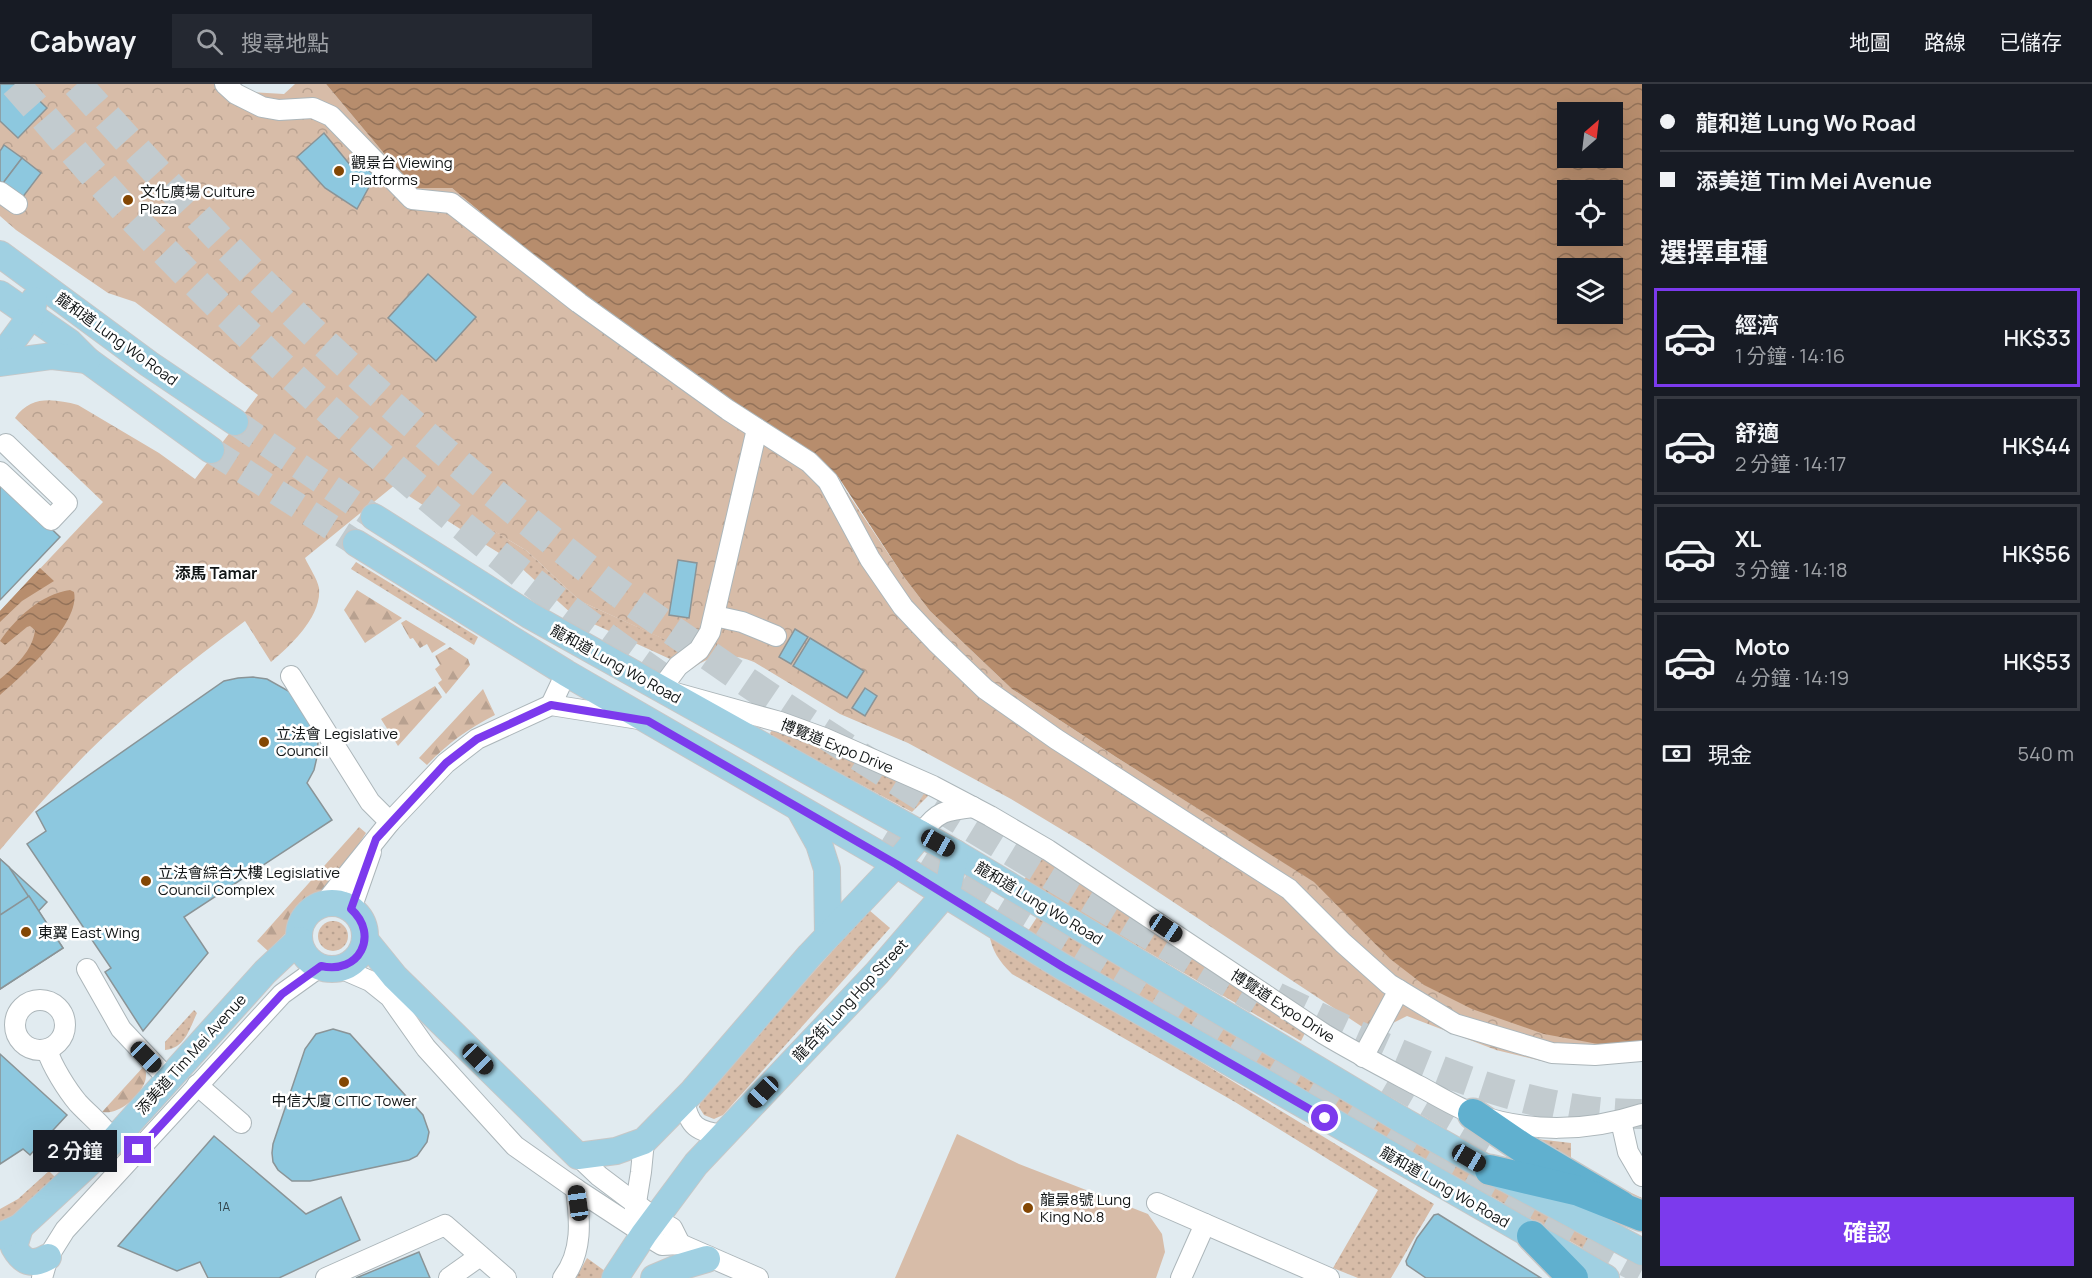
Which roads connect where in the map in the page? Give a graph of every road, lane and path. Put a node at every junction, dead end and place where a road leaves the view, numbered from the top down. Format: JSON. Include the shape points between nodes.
{"nodes":[{"id":1,"x":225,"y":84,"type":"edge"},
{"id":2,"x":0,"y":254,"type":"edge"},
{"id":3,"x":38,"y":282,"type":"junction"},
{"id":4,"x":0,"y":294,"type":"edge"},
{"id":5,"x":32,"y":316,"type":"junction"},
{"id":6,"x":0,"y":358,"type":"edge"},
{"id":7,"x":87,"y":360,"type":"junction"},
{"id":8,"x":0,"y":363,"type":"edge"},
{"id":9,"x":235,"y":422,"type":"tunnel mouth"},
{"id":10,"x":757,"y":429,"type":"junction"},
{"id":11,"x":2,"y":445,"type":"edge"},
{"id":12,"x":211,"y":450,"type":"tunnel mouth"},
{"id":13,"x":0,"y":472,"type":"edge"},
{"id":14,"x":374,"y":517,"type":"tunnel mouth"},
{"id":15,"x":356,"y":543,"type":"tunnel mouth"},
{"id":16,"x":715,"y":616,"type":"junction"},
{"id":17,"x":776,"y":636,"type":"dead end"},
{"id":18,"x":566,"y":673,"type":"junction"},
{"id":19,"x":291,"y":676,"type":"dead end"},
{"id":20,"x":660,"y":689,"type":"junction"},
{"id":21,"x":551,"y":705,"type":"junction"},
{"id":22,"x":648,"y":721,"type":"junction"},
{"id":23,"x":974,"y":807,"type":"junction"},
{"id":24,"x":800,"y":810,"type":"junction"},
{"id":25,"x":390,"y":822,"type":"junction"},
{"id":26,"x":921,"y":834,"type":"junction"},
{"id":27,"x":376,"y":839,"type":"junction"},
{"id":28,"x":955,"y":853,"type":"junction"},
{"id":29,"x":896,"y":864,"type":"junction"},
{"id":30,"x":945,"y":894,"type":"junction"},
{"id":31,"x":324,"y":904,"type":"junction"},
{"id":32,"x":351,"y":909,"type":"junction"},
{"id":33,"x":828,"y":935,"type":"junction"},
{"id":34,"x":299,"y":940,"type":"junction"},
{"id":35,"x":365,"y":940,"type":"junction"},
{"id":36,"x":330,"y":967,"type":"junction"},
{"id":37,"x":87,"y":969,"type":"dead end"},
{"id":38,"x":1399,"y":990,"type":"junction"},
{"id":39,"x":47,"y":1050,"type":"dead end"},
{"id":40,"x":1642,"y":1052,"type":"edge"},
{"id":41,"x":1363,"y":1057,"type":"junction"},
{"id":42,"x":169,"y":1080,"type":"junction"},
{"id":43,"x":197,"y":1085,"type":"junction"},
{"id":44,"x":684,"y":1100,"type":"junction"},
{"id":45,"x":1473,"y":1114,"type":"junction"},
{"id":46,"x":1642,"y":1114,"type":"edge"},
{"id":47,"x":1621,"y":1121,"type":"junction"},
{"id":48,"x":241,"y":1123,"type":"dead end"},
{"id":49,"x":723,"y":1135,"type":"junction"},
{"id":50,"x":113,"y":1141,"type":"junction"},
{"id":51,"x":644,"y":1141,"type":"junction"},
{"id":52,"x":578,"y":1156,"type":"junction"},
{"id":53,"x":1490,"y":1170,"type":"junction"},
{"id":54,"x":1642,"y":1176,"type":"edge"},
{"id":55,"x":576,"y":1189,"type":"junction"},
{"id":56,"x":1157,"y":1203,"type":"dead end"},
{"id":57,"x":1631,"y":1211,"type":"edge"},
{"id":58,"x":642,"y":1221,"type":"junction"},
{"id":59,"x":1205,"y":1224,"type":"junction"},
{"id":60,"x":10,"y":1231,"type":"edge"},
{"id":61,"x":1532,"y":1236,"type":"junction"},
{"id":62,"x":680,"y":1244,"type":"junction"},
{"id":63,"x":1642,"y":1251,"type":"edge"},
{"id":64,"x":480,"y":1256,"type":"junction"},
{"id":65,"x":707,"y":1259,"type":"joint"},
{"id":66,"x":45,"y":1267,"type":"edge"},
{"id":67,"x":754,"y":1277,"type":"edge"},
{"id":68,"x":326,"y":1278,"type":"edge"},
{"id":69,"x":449,"y":1278,"type":"edge"},
{"id":70,"x":506,"y":1278,"type":"edge"},
{"id":71,"x":563,"y":1278,"type":"edge"},
{"id":72,"x":615,"y":1278,"type":"edge"},
{"id":73,"x":654,"y":1278,"type":"edge"},
{"id":74,"x":1181,"y":1278,"type":"edge"},
{"id":75,"x":1329,"y":1278,"type":"edge"},
{"id":76,"x":1573,"y":1278,"type":"edge"},
{"id":77,"x":1606,"y":1278,"type":"edge"}],
"edges":[{"from":1,"to":10,"type":"street","via":[[262,107],[313,108],[331,116],[412,199],[451,203],[579,303]]},
{"from":2,"to":3,"type":"main road","name":"龍和道 Lung Wo Road"},
{"from":3,"to":5,"type":"main road"},
{"from":3,"to":9,"type":"main road","name":"龍和道 Lung Wo Road"},
{"from":4,"to":5,"type":"main road","name":"龍和道 Lung Wo Road"},
{"from":5,"to":6,"type":"main road"},
{"from":5,"to":7,"type":"main road","name":"龍和道 Lung Wo Road"},
{"from":7,"to":8,"type":"main road","via":[[45,357]]},
{"from":7,"to":12,"type":"main road","name":"龍和道 Lung Wo Road"},
{"from":10,"to":16,"type":"street"},
{"from":10,"to":38,"type":"street","via":[[809,462],[828,482],[870,559],[903,607],[986,689],[1056,739],[1289,889],[1343,944]]},
{"from":11,"to":13,"type":"street","via":[[67,503],[51,520]]},
{"from":14,"to":20,"type":"main road","name":"龍和道 Lung Wo Road","via":[[529,615]]},
{"from":15,"to":18,"type":"main road","name":"龍和道 Lung Wo Road"},
{"from":16,"to":17,"type":"street"},
{"from":16,"to":20,"type":"street","via":[[706,642],[678,666]]},
{"from":18,"to":21,"type":"street"},
{"from":18,"to":22,"type":"main road","name":"龍和道 Lung Wo Road"},
{"from":19,"to":25,"type":"street","via":[[370,802]]},
{"from":20,"to":23,"type":"street","name":"博覽道 Expo Drive","via":[[824,738]]},
{"from":20,"to":26,"type":"main road","name":"龍和道 Lung Wo Road"},
{"from":21,"to":22,"type":"street"},
{"from":21,"to":25,"type":"street","via":[[477,739],[446,763]]},
{"from":22,"to":24,"type":"main road","name":"龍和道 Lung Wo Road"},
{"from":23,"to":26,"type":"street","via":[[938,814]]},
{"from":23,"to":41,"type":"street","name":"博覽道 Expo Drive","via":[[1048,850]]},
{"from":24,"to":29,"type":"main road","name":"龍和道 Lung Wo Road"},
{"from":24,"to":33,"type":"main road","via":[[819,844],[827,869]]},
{"from":25,"to":27,"type":"street"},
{"from":26,"to":28,"type":"main road","name":"龍和道 Lung Wo Road"},
{"from":26,"to":29,"type":"main road"},
{"from":27,"to":31,"type":"street"},
{"from":27,"to":32,"type":"street"},
{"from":28,"to":30,"type":"main road","name":"龍合街 Lung Hop Street"},
{"from":28,"to":53,"type":"main road","name":"龍和道 Lung Wo Road"},
{"from":29,"to":30,"type":"main road","name":"龍和道 Lung Wo Road"},
{"from":29,"to":33,"type":"main road"},
{"from":30,"to":49,"type":"main road","name":"龍合街 Lung Hop Street","via":[[877,973]]},
{"from":30,"to":61,"type":"main road","name":"龍和道 Lung Wo Road","via":[[1063,967]]},
{"from":31,"to":32,"type":"main road","via":[[338,903]]},
{"from":31,"to":34,"type":"main road","via":[[302,921]]},
{"from":32,"to":35,"type":"main road","via":[[362,922]]},
{"from":33,"to":44,"type":"main road"},
{"from":34,"to":36,"type":"main road","via":[[306,956]]},
{"from":34,"to":42,"type":"main road","name":"添美道 Tim Mei Avenue","via":[[265,972]]},
{"from":35,"to":36,"type":"main road","via":[[357,958]]},
{"from":35,"to":52,"type":"main road","via":[[395,977]]},
{"from":36,"to":43,"type":"street","name":"添美道 Tim Mei Avenue","via":[[282,994]]},
{"from":36,"to":55,"type":"street","via":[[370,981],[390,997],[426,1048],[515,1146]]},
{"from":37,"to":42,"type":"street","via":[[120,1029]]},
{"from":38,"to":40,"type":"street","via":[[1455,1024],[1552,1053]]},
{"from":38,"to":41,"type":"street"},
{"from":39,"to":50,"type":"street","via":[[78,1103]]},
{"from":41,"to":45,"type":"street","name":"博覽道 Expo Drive"},
{"from":42,"to":50,"type":"main road","name":"添美道 Tim Mei Avenue"},
{"from":43,"to":48,"type":"street"},
{"from":43,"to":66,"type":"street","name":"添美道 Tim Mei Avenue","via":[[65,1230]]},
{"from":44,"to":49,"type":"street","via":[[694,1126]]},
{"from":44,"to":51,"type":"main road"},
{"from":45,"to":47,"type":"street","name":"博覽道 Expo Drive","via":[[1526,1127],[1590,1127]]},
{"from":45,"to":57,"type":"highway"},
{"from":46,"to":47,"type":"street","name":"博覽道 Expo Drive"},
{"from":47,"to":54,"type":"street","via":[[1629,1152]]},
{"from":49,"to":58,"type":"main road","name":"龍合街 Lung Hop Street"},
{"from":50,"to":60,"type":"main road","name":"添美道 Tim Mei Avenue"},
{"from":51,"to":52,"type":"main road","via":[[616,1151]]},
{"from":51,"to":58,"type":"street"},
{"from":52,"to":58,"type":"street"},
{"from":53,"to":57,"type":"highway","via":[[1579,1191]]},
{"from":53,"to":63,"type":"main road","name":"龍和道 Lung Wo Road"},
{"from":55,"to":58,"type":"street"},
{"from":55,"to":71,"type":"street","via":[[578,1246]]},
{"from":56,"to":59,"type":"street"},
{"from":58,"to":62,"type":"street","via":[[672,1228]]},
{"from":58,"to":72,"type":"main road","name":"龍合街 Lung Hop Street"},
{"from":59,"to":74,"type":"street"},
{"from":59,"to":75,"type":"street"},
{"from":60,"to":66,"type":"main road","via":[[20,1257],[30,1262],[42,1260]]},
{"from":61,"to":76,"type":"highway"},
{"from":61,"to":77,"type":"main road","name":"龍和道 Lung Wo Road"},
{"from":62,"to":65,"type":"street"},
{"from":62,"to":67,"type":"street"},
{"from":64,"to":68,"type":"street","via":[[445,1225]]},
{"from":64,"to":69,"type":"street"},
{"from":64,"to":70,"type":"street"},
{"from":65,"to":73,"type":"main road"}]}
